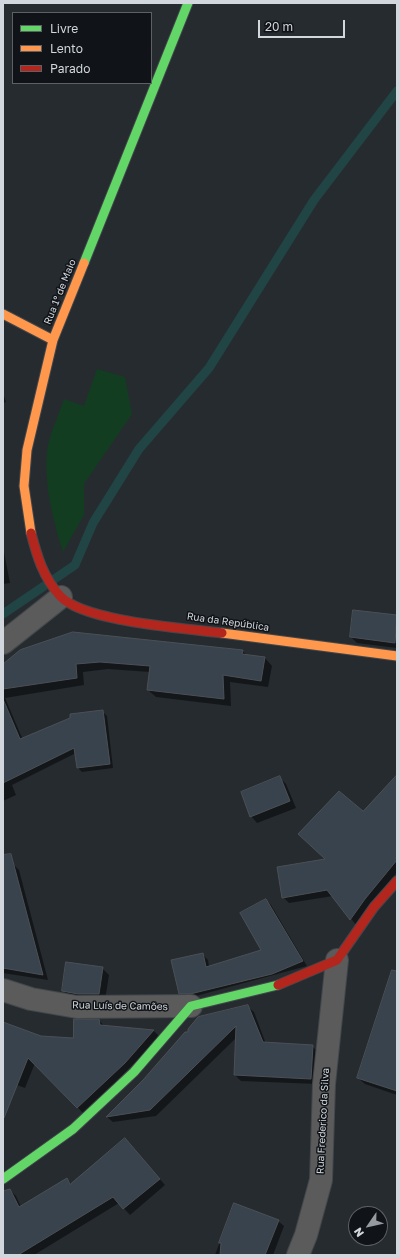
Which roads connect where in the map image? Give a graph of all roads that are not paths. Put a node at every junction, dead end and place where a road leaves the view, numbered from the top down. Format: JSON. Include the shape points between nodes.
{"nodes":[{"id":1,"x":188,"y":3,"type":"edge"},
{"id":2,"x":3,"y":314,"type":"edge"},
{"id":3,"x":53,"y":340,"type":"junction"},
{"id":4,"x":60,"y":596,"type":"junction"},
{"id":5,"x":3,"y":643,"type":"edge"},
{"id":6,"x":397,"y":656,"type":"edge"},
{"id":7,"x":397,"y":881,"type":"edge"},
{"id":8,"x":337,"y":960,"type":"junction"},
{"id":9,"x":3,"y":990,"type":"edge"},
{"id":10,"x":191,"y":1006,"type":"junction"},
{"id":11,"x":3,"y":1179,"type":"edge"},
{"id":12,"x":298,"y":1255,"type":"edge"}],
"edges":[{"from":1,"to":3,"type":"street","name":"Rua 1º de Maio"},
{"from":2,"to":3,"type":"street"},
{"from":3,"to":4,"type":"street","name":"Rua 1º de Maio","via":[[27,450],[24,486],[29,525],[37,557],[47,579]]},
{"from":4,"to":5,"type":"street"},
{"from":4,"to":6,"type":"street","name":"Rua da República","via":[[87,612],[111,618]]},
{"from":7,"to":8,"type":"street","via":[[374,907]]},
{"from":8,"to":10,"type":"street","via":[[276,986]]},
{"from":8,"to":12,"type":"street","name":"Rua Frederico da Silva","via":[[324,1084],[321,1180]]},
{"from":9,"to":10,"type":"street","name":"Rua Luís de Camões","via":[[31,999],[77,1007]]},
{"from":10,"to":11,"type":"street","via":[[134,1072],[73,1130]]}]}
